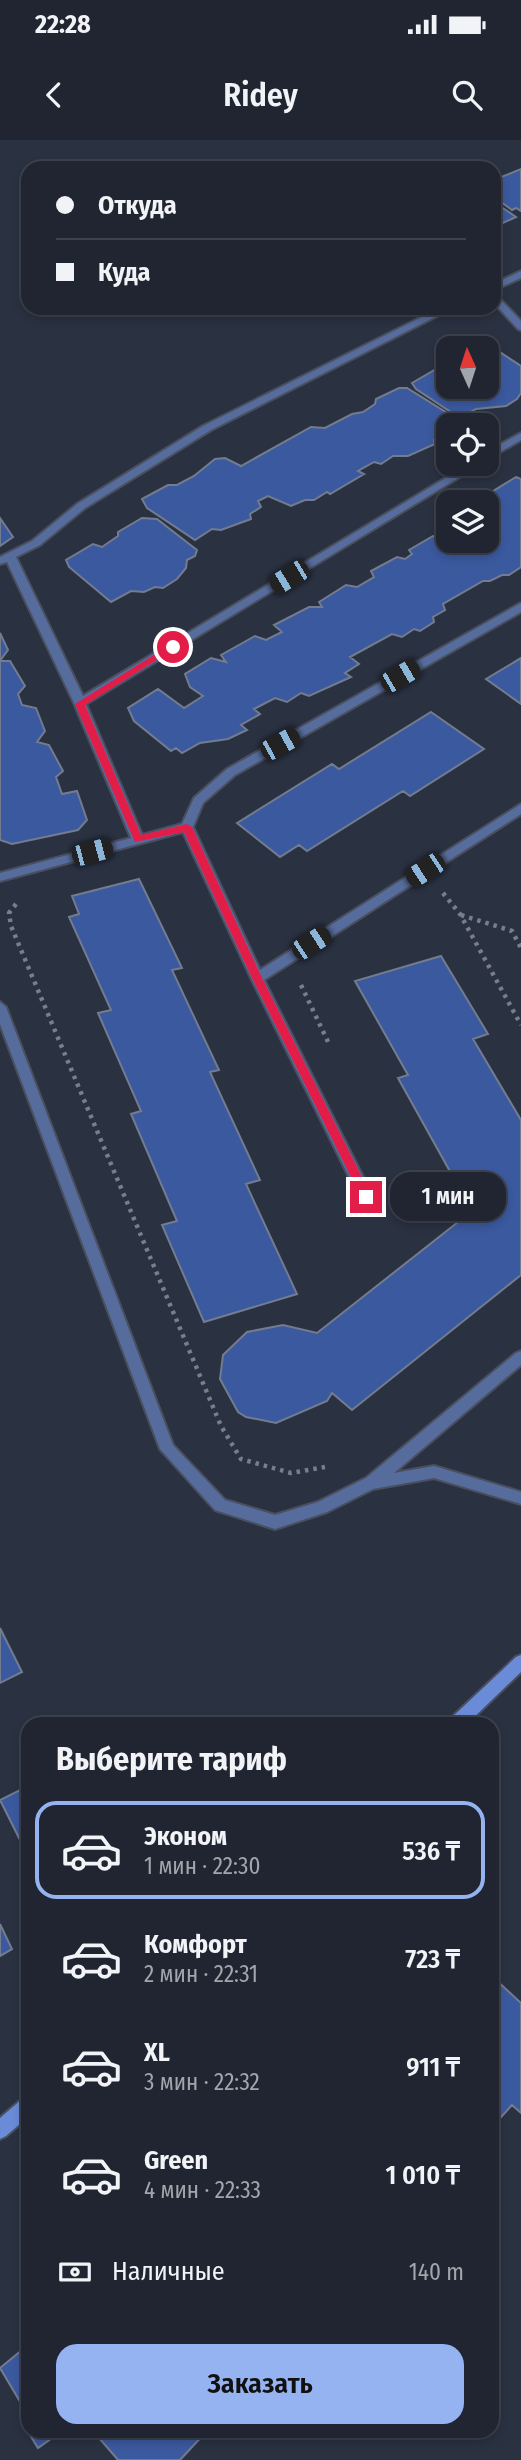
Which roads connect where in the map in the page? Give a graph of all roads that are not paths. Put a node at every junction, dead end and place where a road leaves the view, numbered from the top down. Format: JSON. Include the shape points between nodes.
{"nodes":[{"id":1,"x":521,"y":274,"type":"edge"},
{"id":2,"x":501,"y":283,"type":"edge"},
{"id":3,"x":501,"y":306,"type":"edge"},
{"id":4,"x":434,"y":315,"type":"edge"},
{"id":5,"x":521,"y":327,"type":"edge"},
{"id":6,"x":521,"y":436,"type":"edge"},
{"id":7,"x":499,"y":449,"type":"edge"},
{"id":8,"x":455,"y":476,"type":"edge"},
{"id":9,"x":5,"y":560,"type":"edge"},
{"id":10,"x":521,"y":607,"type":"edge"},
{"id":11,"x":80,"y":704,"type":"junction"},
{"id":12,"x":521,"y":808,"type":"edge"},
{"id":13,"x":187,"y":827,"type":"junction"},
{"id":14,"x":138,"y":840,"type":"junction"},
{"id":15,"x":0,"y":877,"type":"edge"},
{"id":16,"x":257,"y":978,"type":"junction"},
{"id":17,"x":0,"y":1007,"type":"edge"},
{"id":18,"x":366,"y":1197,"type":"dead end"},
{"id":19,"x":521,"y":1357,"type":"edge"},
{"id":20,"x":371,"y":1483,"type":"junction"},
{"id":21,"x":521,"y":1498,"type":"edge"},
{"id":22,"x":521,"y":1662,"type":"edge"},
{"id":23,"x":463,"y":1717,"type":"edge"},
{"id":24,"x":21,"y":2111,"type":"edge"},
{"id":25,"x":0,"y":2130,"type":"edge"}],
"edges":[{"from":1,"to":2,"type":"street"},
{"from":3,"to":5,"type":"street"},
{"from":4,"to":9,"type":"street","via":[[207,428],[81,506],[36,543]]},
{"from":6,"to":7,"type":"street"},
{"from":8,"to":11,"type":"street"},
{"from":9,"to":11,"type":"street"},
{"from":10,"to":13,"type":"street","via":[[231,772],[198,801]]},
{"from":11,"to":14,"type":"street"},
{"from":12,"to":16,"type":"street"},
{"from":13,"to":14,"type":"street"},
{"from":13,"to":16,"type":"street"},
{"from":14,"to":15,"type":"street"},
{"from":16,"to":18,"type":"street"},
{"from":17,"to":20,"type":"street","via":[[167,1450],[220,1505],[275,1522]]},
{"from":19,"to":20,"type":"street"},
{"from":20,"to":21,"type":"street","via":[[434,1472]]},
{"from":22,"to":23,"type":"main road"},
{"from":24,"to":25,"type":"main road"}]}
